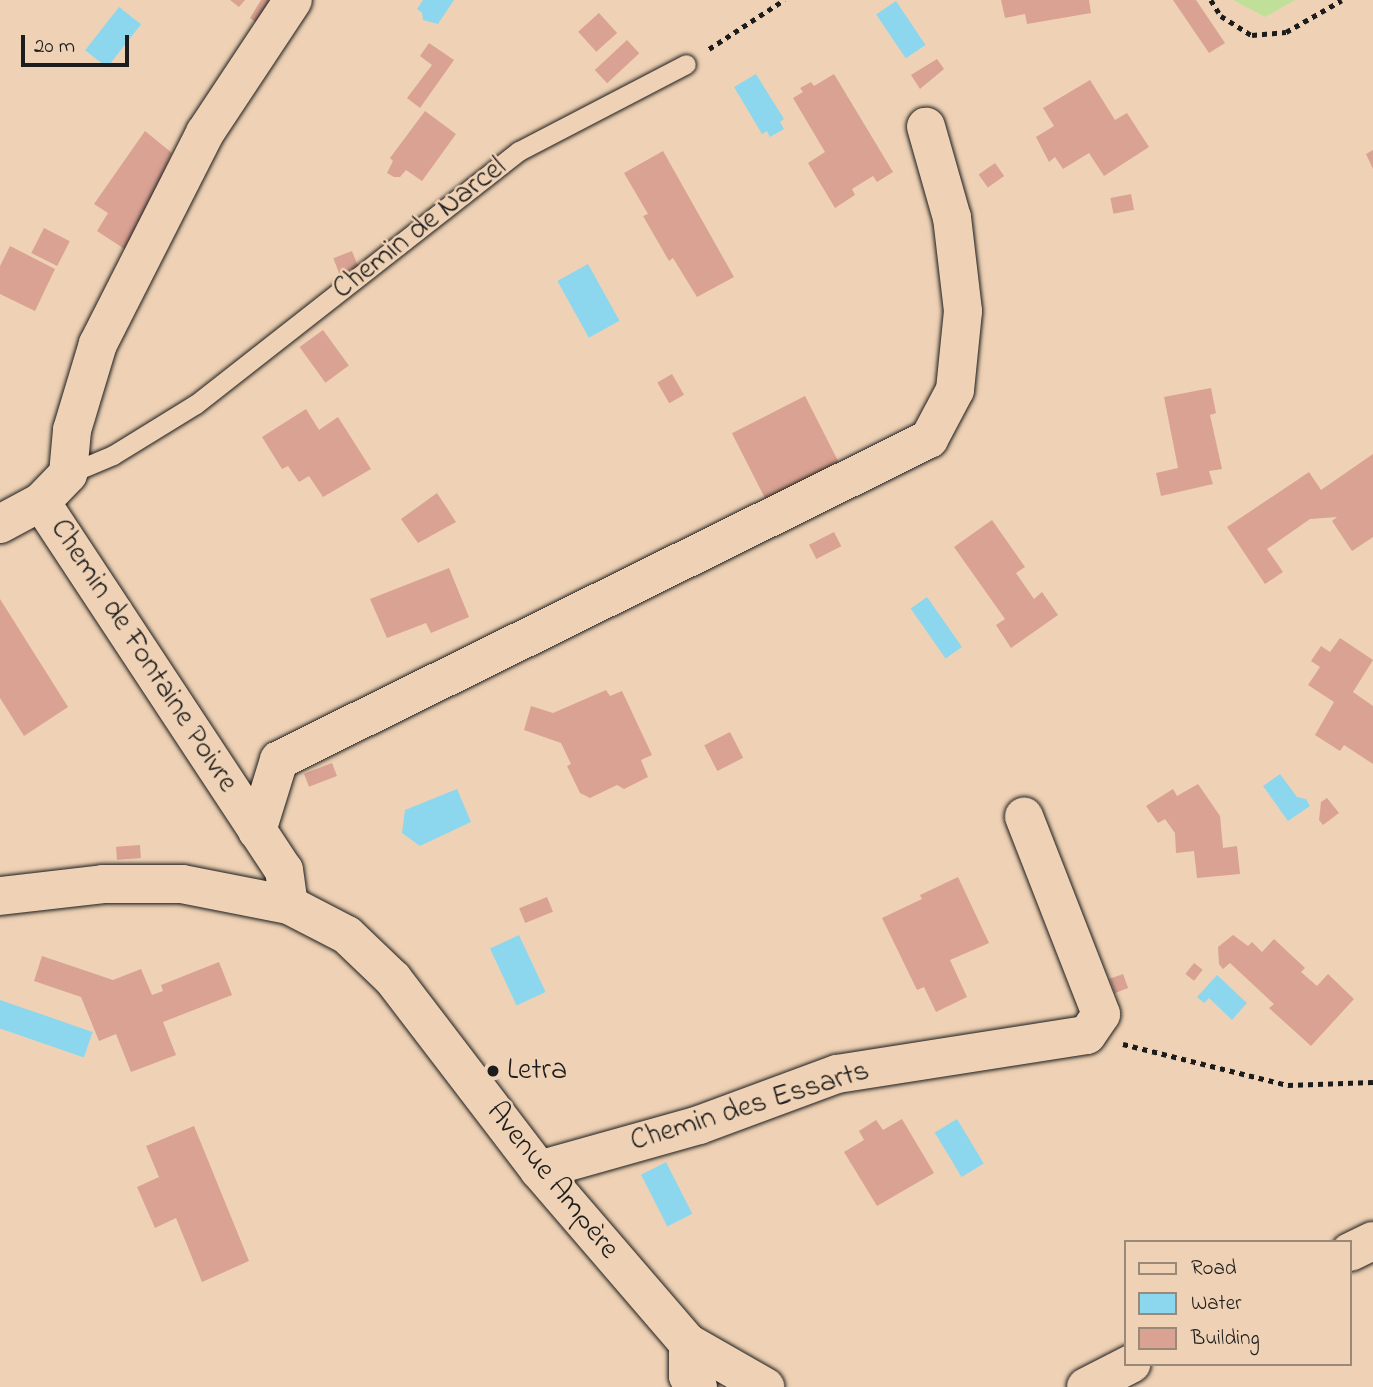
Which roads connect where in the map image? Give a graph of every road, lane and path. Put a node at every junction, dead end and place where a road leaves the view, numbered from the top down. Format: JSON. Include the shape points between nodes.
{"nodes":[{"id":1,"x":293,"y":0,"type":"edge"},
{"id":2,"x":784,"y":0,"type":"edge"},
{"id":3,"x":1212,"y":0,"type":"edge"},
{"id":4,"x":1342,"y":0,"type":"edge"},
{"id":5,"x":686,"y":64,"type":"joint"},
{"id":6,"x":926,"y":127,"type":"dead end"},
{"id":7,"x":68,"y":474,"type":"junction"},
{"id":8,"x":41,"y":502,"type":"junction"},
{"id":9,"x":0,"y":524,"type":"edge"},
{"id":10,"x":1024,"y":816,"type":"dead end"},
{"id":11,"x":257,"y":831,"type":"junction"},
{"id":12,"x":0,"y":896,"type":"edge"},
{"id":13,"x":289,"y":905,"type":"junction"},
{"id":14,"x":1087,"y":1035,"type":"junction"},
{"id":15,"x":1373,"y":1082,"type":"edge"},
{"id":16,"x":539,"y":1170,"type":"junction"},
{"id":17,"x":1373,"y":1241,"type":"edge"},
{"id":18,"x":1352,"y":1251,"type":"edge"},
{"id":19,"x":688,"y":1343,"type":"junction"},
{"id":20,"x":1127,"y":1366,"type":"edge"},
{"id":21,"x":698,"y":1387,"type":"edge"},
{"id":22,"x":765,"y":1387,"type":"edge"},
{"id":23,"x":1086,"y":1387,"type":"edge"}],
"edges":[{"from":1,"to":7,"type":"street","name":"Chemin de Fontaine Poivre","via":[[205,133],[97,344],[72,430]]},
{"from":2,"to":5,"type":"path"},
{"from":3,"to":4,"type":"path","via":[[1222,16],[1252,35],[1286,32]]},
{"from":5,"to":7,"type":"lane","name":"Chemin de Narcel","via":[[519,151],[196,404],[113,455]]},
{"from":6,"to":11,"type":"street","via":[[952,218],[963,311],[955,390],[929,439],[279,760]]},
{"from":7,"to":8,"type":"street","name":"Chemin de Fontaine Poivre"},
{"from":8,"to":9,"type":"street"},
{"from":8,"to":11,"type":"street","name":"Chemin de Fontaine Poivre"},
{"from":10,"to":14,"type":"street","via":[[1101,1014]]},
{"from":11,"to":13,"type":"street","name":"Chemin de Fontaine Poivre","via":[[284,870]]},
{"from":12,"to":13,"type":"street","name":"Avenue Ampère","via":[[103,884],[183,884]]},
{"from":13,"to":16,"type":"street","name":"Avenue Ampère","via":[[347,935],[393,979]]},
{"from":14,"to":15,"type":"path","via":[[1288,1085]]},
{"from":14,"to":16,"type":"street","name":"Chemin des Essarts","via":[[837,1074],[699,1125]]},
{"from":16,"to":19,"type":"street","name":"Avenue Ampère"},
{"from":17,"to":18,"type":"street"},
{"from":19,"to":21,"type":"street","via":[[688,1376]]},
{"from":19,"to":22,"type":"street","name":"Avenue Ampère"},
{"from":20,"to":23,"type":"street"}]}
